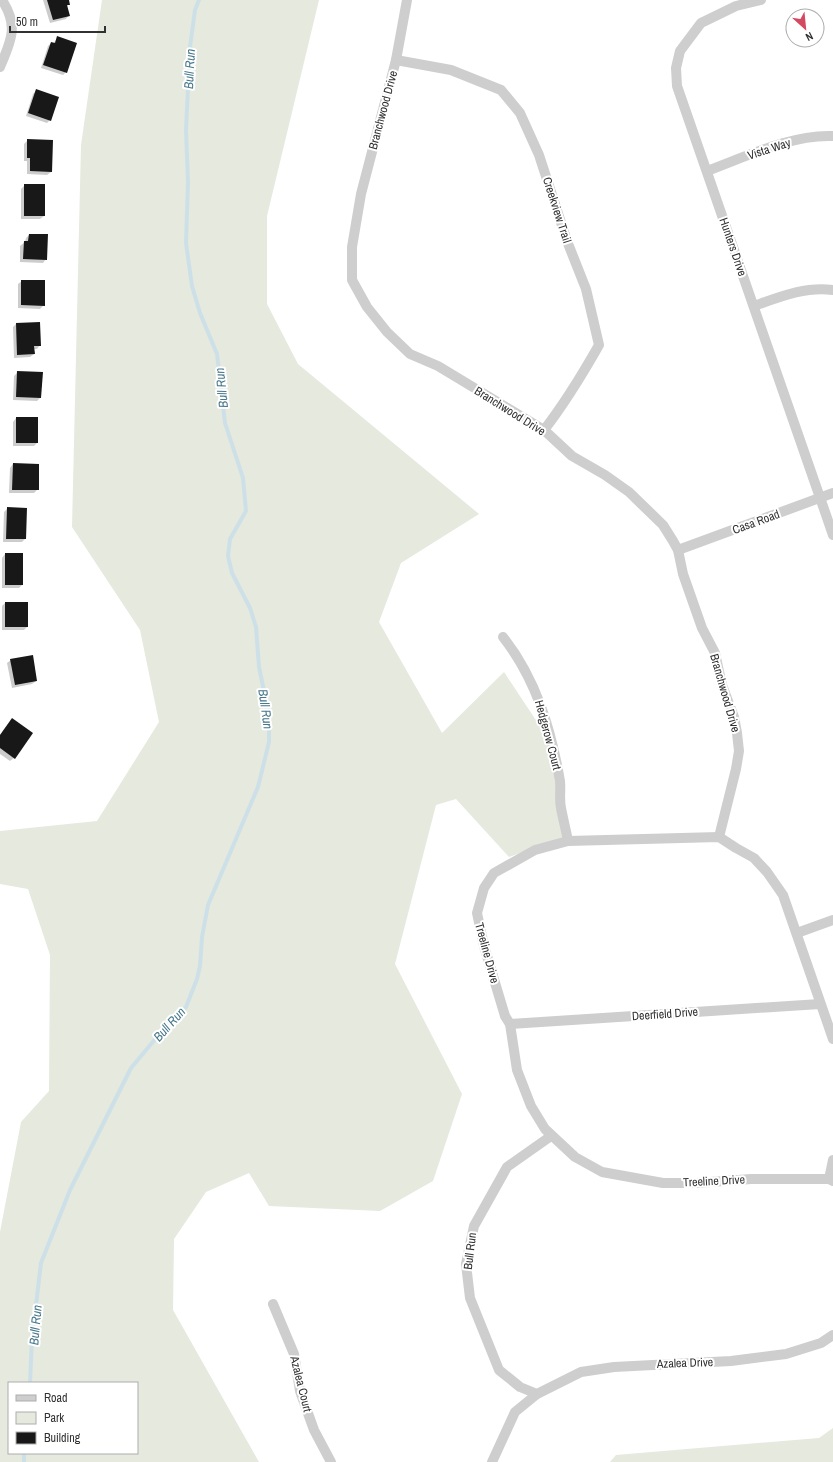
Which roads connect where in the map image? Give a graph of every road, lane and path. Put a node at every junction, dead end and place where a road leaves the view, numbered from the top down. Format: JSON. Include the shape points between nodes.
{"nodes":[{"id":1,"x":2,"y":0,"type":"edge"},
{"id":2,"x":407,"y":0,"type":"edge"},
{"id":3,"x":761,"y":0,"type":"edge"},
{"id":4,"x":396,"y":60,"type":"junction"},
{"id":5,"x":0,"y":68,"type":"edge"},
{"id":6,"x":833,"y":136,"type":"edge"},
{"id":7,"x":707,"y":171,"type":"junction"},
{"id":8,"x":833,"y":290,"type":"edge"},
{"id":9,"x":754,"y":306,"type":"junction"},
{"id":10,"x":544,"y":430,"type":"junction"},
{"id":11,"x":833,"y":493,"type":"edge"},
{"id":12,"x":820,"y":497,"type":"junction"},
{"id":13,"x":833,"y":535,"type":"edge"},
{"id":14,"x":678,"y":550,"type":"junction"},
{"id":15,"x":503,"y":637,"type":"dead end"},
{"id":16,"x":719,"y":837,"type":"junction"},
{"id":17,"x":568,"y":841,"type":"junction"},
{"id":18,"x":833,"y":920,"type":"edge"},
{"id":19,"x":797,"y":933,"type":"junction"},
{"id":20,"x":820,"y":1004,"type":"junction"},
{"id":21,"x":510,"y":1024,"type":"junction"},
{"id":22,"x":833,"y":1039,"type":"edge"},
{"id":23,"x":551,"y":1136,"type":"junction"},
{"id":24,"x":833,"y":1160,"type":"edge"},
{"id":25,"x":831,"y":1180,"type":"edge"},
{"id":26,"x":273,"y":1304,"type":"dead end"},
{"id":27,"x":833,"y":1336,"type":"edge"},
{"id":28,"x":537,"y":1394,"type":"junction"},
{"id":29,"x":332,"y":1462,"type":"edge"},
{"id":30,"x":492,"y":1462,"type":"edge"}],
"edges":[{"from":1,"to":5,"type":"street","via":[[13,27],[12,38]]},
{"from":2,"to":4,"type":"street","name":"Branchwood Drive"},
{"from":3,"to":7,"type":"street","name":"Hunters Drive","via":[[736,6],[701,23],[680,50],[676,68],[677,86]]},
{"from":4,"to":10,"type":"street","name":"Branchwood Drive","via":[[361,194],[352,247],[352,280],[366,307],[410,354],[438,366]]},
{"from":4,"to":10,"type":"street","name":"Creekview Trail","via":[[451,70],[500,90],[520,114],[539,155],[567,242],[586,289],[599,345],[580,379]]},
{"from":6,"to":7,"type":"street","name":"Vista Way","via":[[816,136],[791,142]]},
{"from":7,"to":9,"type":"street","name":"Hunters Drive"},
{"from":8,"to":9,"type":"street","via":[[818,288]]},
{"from":9,"to":12,"type":"street","name":"Hunters Drive"},
{"from":10,"to":14,"type":"street","name":"Branchwood Drive","via":[[572,456],[606,475],[646,507],[663,525]]},
{"from":11,"to":12,"type":"street","name":"Casa Road"},
{"from":12,"to":13,"type":"street","name":"Hunters Drive"},
{"from":12,"to":14,"type":"street","name":"Casa Road"},
{"from":14,"to":16,"type":"street","name":"Branchwood Drive","via":[[683,574],[702,628],[715,653],[737,733],[739,751],[736,769]]},
{"from":15,"to":17,"type":"street","name":"Hedgerow Court","via":[[519,657],[540,704],[554,753],[560,783],[560,807]]},
{"from":16,"to":17,"type":"street","name":"Treeline Drive"},
{"from":16,"to":19,"type":"street","via":[[754,858],[767,872],[783,895]]},
{"from":17,"to":21,"type":"street","name":"Treeline Drive","via":[[535,850],[518,858],[494,873],[484,888],[477,913],[484,946],[505,1016]]},
{"from":18,"to":19,"type":"street"},
{"from":19,"to":20,"type":"street"},
{"from":20,"to":21,"type":"street","name":"Deerfield Drive"},
{"from":20,"to":22,"type":"street"},
{"from":21,"to":23,"type":"street","name":"Treeline Drive","via":[[517,1070],[528,1099],[544,1129]]},
{"from":23,"to":25,"type":"street","name":"Treeline Drive","via":[[575,1157],[602,1172],[663,1183],[751,1179]]},
{"from":23,"to":28,"type":"street","name":"Bull Run","via":[[507,1167],[474,1226],[466,1264],[470,1298],[499,1370],[520,1387]]},
{"from":24,"to":25,"type":"street","name":"Treeline Drive"},
{"from":26,"to":29,"type":"street","name":"Azalea Court","via":[[294,1354],[300,1391],[314,1430]]},
{"from":27,"to":28,"type":"street","name":"Azalea Drive","via":[[821,1343],[786,1354],[731,1361],[614,1367],[581,1372]]},
{"from":28,"to":30,"type":"street","via":[[515,1412]]}]}
